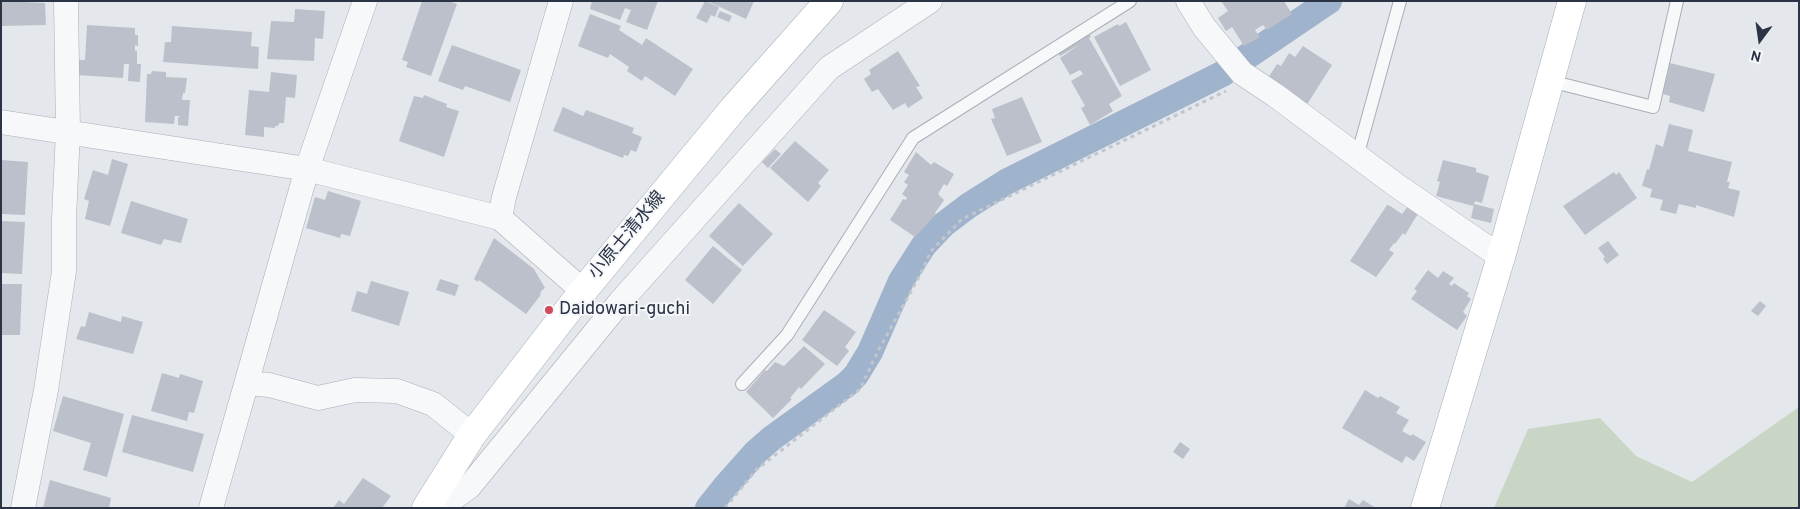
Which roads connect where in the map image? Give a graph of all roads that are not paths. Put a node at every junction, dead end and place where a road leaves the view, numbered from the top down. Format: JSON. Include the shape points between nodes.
{"nodes":[{"id":1,"x":66,"y":1,"type":"edge"},
{"id":2,"x":364,"y":1,"type":"edge"},
{"id":3,"x":561,"y":1,"type":"edge"},
{"id":4,"x":829,"y":1,"type":"edge"},
{"id":5,"x":930,"y":1,"type":"edge"},
{"id":6,"x":1130,"y":1,"type":"edge"},
{"id":7,"x":1188,"y":1,"type":"edge"},
{"id":8,"x":1400,"y":1,"type":"edge"},
{"id":9,"x":1572,"y":1,"type":"edge"},
{"id":10,"x":1677,"y":1,"type":"edge"},
{"id":11,"x":1550,"y":81,"type":"junction"},
{"id":12,"x":1,"y":122,"type":"edge"},
{"id":13,"x":68,"y":131,"type":"junction"},
{"id":14,"x":1357,"y":157,"type":"junction"},
{"id":15,"x":307,"y":169,"type":"junction"},
{"id":16,"x":500,"y":218,"type":"junction"},
{"id":17,"x":1501,"y":257,"type":"junction"},
{"id":18,"x":583,"y":291,"type":"junction"},
{"id":19,"x":247,"y":383,"type":"junction"},
{"id":20,"x":742,"y":384,"type":"dead end"},
{"id":21,"x":472,"y":434,"type":"junction"},
{"id":22,"x":23,"y":508,"type":"edge"},
{"id":23,"x":211,"y":508,"type":"edge"},
{"id":24,"x":426,"y":508,"type":"edge"},
{"id":25,"x":440,"y":508,"type":"edge"},
{"id":26,"x":1425,"y":508,"type":"edge"}],
"edges":[{"from":1,"to":13,"type":"street"},
{"from":2,"to":15,"type":"street"},
{"from":3,"to":16,"type":"street"},
{"from":4,"to":18,"type":"main road","name":"小原土清水線","via":[[734,108]]},
{"from":5,"to":25,"type":"street","via":[[829,68],[620,302],[469,487]]},
{"from":6,"to":20,"type":"lane","via":[[913,138],[787,335]]},
{"from":7,"to":14,"type":"street","via":[[1204,27],[1242,73]]},
{"from":8,"to":14,"type":"lane"},
{"from":9,"to":11,"type":"main road"},
{"from":10,"to":11,"type":"lane","via":[[1653,107]]},
{"from":11,"to":17,"type":"main road"},
{"from":12,"to":13,"type":"street"},
{"from":13,"to":15,"type":"street"},
{"from":13,"to":22,"type":"street","via":[[64,271],[46,390]]},
{"from":14,"to":17,"type":"street"},
{"from":15,"to":16,"type":"street"},
{"from":15,"to":19,"type":"street"},
{"from":16,"to":18,"type":"street"},
{"from":17,"to":26,"type":"main road"},
{"from":18,"to":21,"type":"main road","name":"小原土清水線"},
{"from":19,"to":21,"type":"street","via":[[269,385],[318,398],[356,390],[397,391],[433,404]]},
{"from":19,"to":23,"type":"street"},
{"from":21,"to":24,"type":"main road","name":"小原土清水線"}]}
